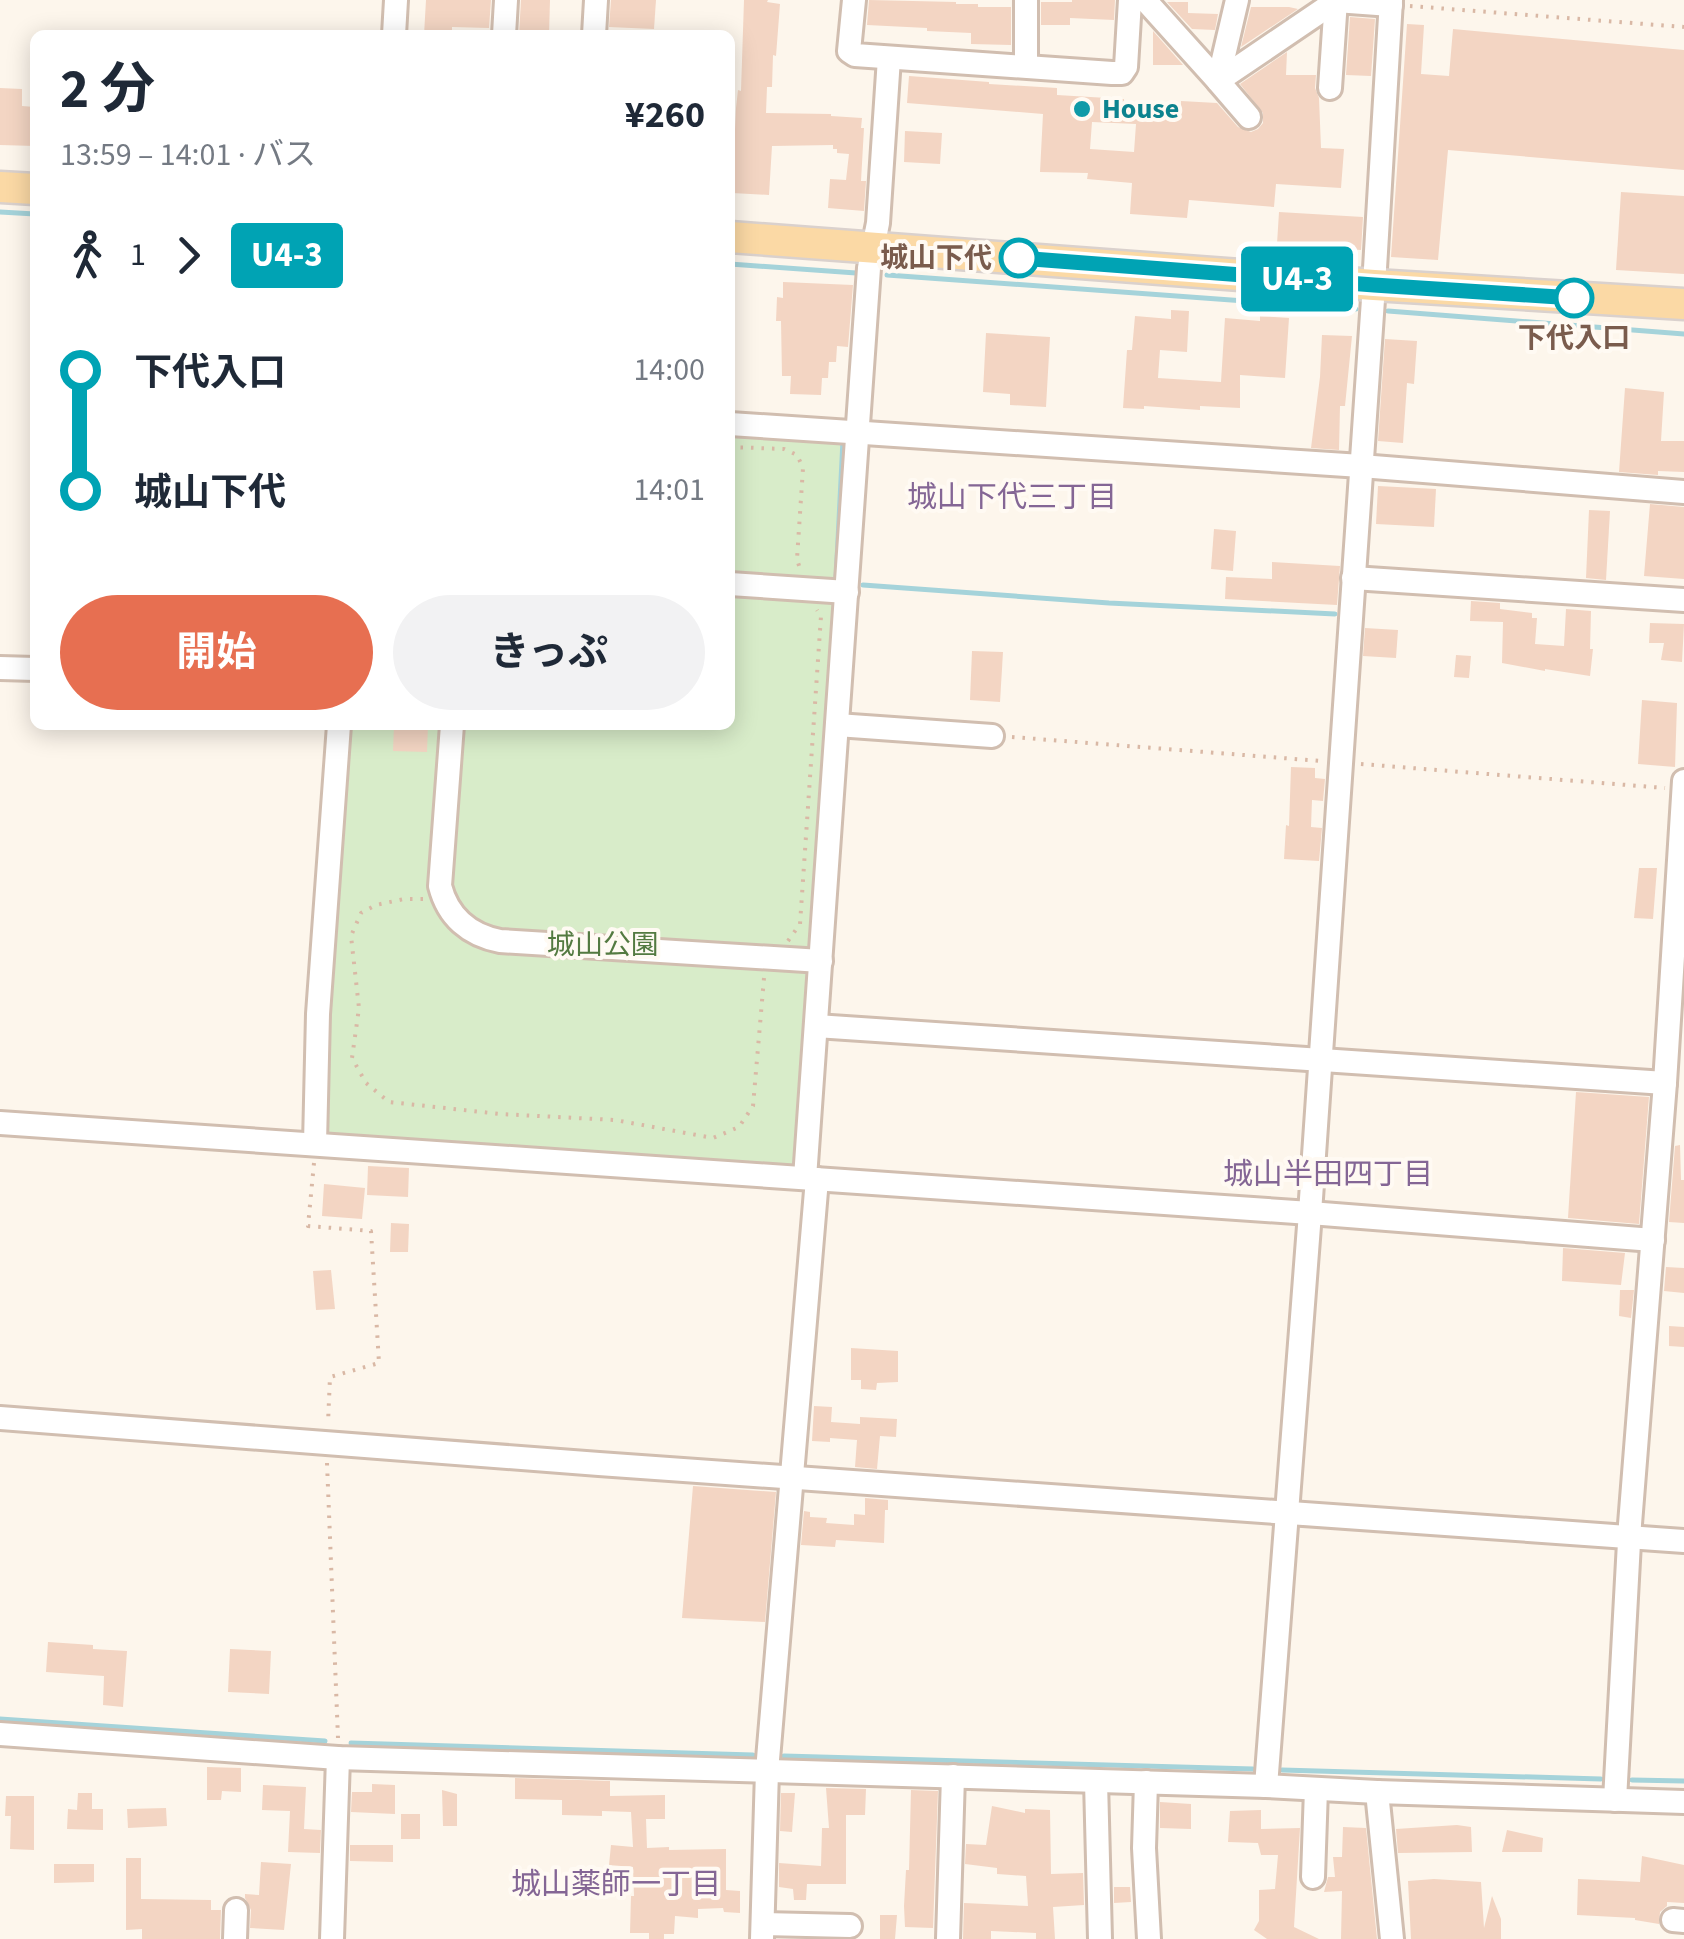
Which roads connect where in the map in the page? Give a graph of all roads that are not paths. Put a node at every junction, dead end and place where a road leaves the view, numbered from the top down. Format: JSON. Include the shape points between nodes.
{"nodes":[{"id":1,"x":396,"y":0,"type":"edge"},
{"id":2,"x":506,"y":0,"type":"edge"},
{"id":3,"x":596,"y":0,"type":"edge"},
{"id":4,"x":854,"y":0,"type":"edge"},
{"id":5,"x":1026,"y":0,"type":"edge"},
{"id":6,"x":1130,"y":0,"type":"edge"},
{"id":7,"x":1145,"y":0,"type":"edge"},
{"id":8,"x":1237,"y":0,"type":"edge"},
{"id":9,"x":1336,"y":1,"type":"edge"},
{"id":10,"x":1391,"y":2,"type":"edge"},
{"id":11,"x":394,"y":30,"type":"edge"},
{"id":12,"x":504,"y":30,"type":"edge"},
{"id":13,"x":594,"y":30,"type":"edge"},
{"id":14,"x":889,"y":58,"type":"junction"},
{"id":15,"x":1026,"y":66,"type":"junction"},
{"id":16,"x":1218,"y":82,"type":"junction"},
{"id":17,"x":1330,"y":88,"type":"dead end"},
{"id":18,"x":1249,"y":117,"type":"dead end"},
{"id":19,"x":0,"y":187,"type":"edge"},
{"id":20,"x":30,"y":189,"type":"edge"},
{"id":21,"x":735,"y":237,"type":"edge"},
{"id":22,"x":874,"y":247,"type":"junction"},
{"id":23,"x":1374,"y":285,"type":"junction"},
{"id":24,"x":1684,"y":304,"type":"edge"},
{"id":25,"x":735,"y":424,"type":"edge"},
{"id":26,"x":858,"y":433,"type":"junction"},
{"id":27,"x":1361,"y":466,"type":"junction"},
{"id":28,"x":1684,"y":492,"type":"edge"},
{"id":29,"x":1353,"y":578,"type":"junction"},
{"id":30,"x":735,"y":584,"type":"edge"},
{"id":31,"x":847,"y":592,"type":"junction"},
{"id":32,"x":1684,"y":600,"type":"edge"},
{"id":33,"x":0,"y":668,"type":"edge"},
{"id":34,"x":30,"y":670,"type":"edge"},
{"id":35,"x":838,"y":725,"type":"junction"},
{"id":36,"x":339,"y":730,"type":"edge"},
{"id":37,"x":452,"y":730,"type":"edge"},
{"id":38,"x":992,"y":736,"type":"dead end"},
{"id":39,"x":1684,"y":780,"type":"edge"},
{"id":40,"x":1681,"y":865,"type":"edge"},
{"id":41,"x":821,"y":960,"type":"junction"},
{"id":42,"x":816,"y":1026,"type":"junction"},
{"id":43,"x":1320,"y":1061,"type":"junction"},
{"id":44,"x":1665,"y":1084,"type":"junction"},
{"id":45,"x":0,"y":1123,"type":"edge"},
{"id":46,"x":315,"y":1144,"type":"junction"},
{"id":47,"x":811,"y":1179,"type":"junction"},
{"id":48,"x":1310,"y":1213,"type":"junction"},
{"id":49,"x":1653,"y":1240,"type":"junction"},
{"id":50,"x":0,"y":1418,"type":"edge"},
{"id":51,"x":792,"y":1478,"type":"junction"},
{"id":52,"x":1287,"y":1514,"type":"junction"},
{"id":53,"x":1630,"y":1538,"type":"junction"},
{"id":54,"x":1684,"y":1541,"type":"edge"},
{"id":55,"x":0,"y":1734,"type":"edge"},
{"id":56,"x":338,"y":1758,"type":"junction"},
{"id":57,"x":767,"y":1771,"type":"junction"},
{"id":58,"x":953,"y":1776,"type":"junction"},
{"id":59,"x":1096,"y":1781,"type":"junction"},
{"id":60,"x":1146,"y":1782,"type":"junction"},
{"id":61,"x":1266,"y":1786,"type":"junction"},
{"id":62,"x":1316,"y":1789,"type":"junction"},
{"id":63,"x":1376,"y":1792,"type":"junction"},
{"id":64,"x":1615,"y":1800,"type":"junction"},
{"id":65,"x":1684,"y":1802,"type":"edge"},
{"id":66,"x":1313,"y":1878,"type":"dead end"},
{"id":67,"x":236,"y":1910,"type":"dead end"},
{"id":68,"x":850,"y":1926,"type":"dead end"},
{"id":69,"x":762,"y":1931,"type":"edge"},
{"id":70,"x":235,"y":1939,"type":"edge"},
{"id":71,"x":332,"y":1939,"type":"edge"},
{"id":72,"x":948,"y":1939,"type":"edge"},
{"id":73,"x":1100,"y":1939,"type":"edge"},
{"id":74,"x":1149,"y":1939,"type":"edge"},
{"id":75,"x":1392,"y":1939,"type":"edge"}],
"edges":[{"from":1,"to":11,"type":"street"},
{"from":2,"to":12,"type":"street"},
{"from":3,"to":13,"type":"street"},
{"from":4,"to":14,"type":"street","via":[[850,51]]},
{"from":5,"to":15,"type":"street"},
{"from":6,"to":15,"type":"street","via":[[1122,73]]},
{"from":7,"to":16,"type":"street"},
{"from":8,"to":16,"type":"street"},
{"from":9,"to":10,"type":"street"},
{"from":9,"to":16,"type":"street"},
{"from":9,"to":17,"type":"street"},
{"from":10,"to":23,"type":"street"},
{"from":14,"to":15,"type":"street"},
{"from":14,"to":22,"type":"street"},
{"from":16,"to":18,"type":"street"},
{"from":19,"to":20,"type":"main road"},
{"from":21,"to":22,"type":"main road"},
{"from":22,"to":23,"type":"main road"},
{"from":22,"to":26,"type":"street"},
{"from":23,"to":24,"type":"main road"},
{"from":23,"to":27,"type":"street"},
{"from":25,"to":26,"type":"street"},
{"from":26,"to":27,"type":"street"},
{"from":26,"to":31,"type":"street"},
{"from":27,"to":28,"type":"street"},
{"from":27,"to":29,"type":"street"},
{"from":29,"to":32,"type":"street"},
{"from":29,"to":43,"type":"street"},
{"from":30,"to":31,"type":"street"},
{"from":31,"to":35,"type":"street"},
{"from":33,"to":34,"type":"street"},
{"from":35,"to":38,"type":"street"},
{"from":35,"to":41,"type":"street"},
{"from":36,"to":46,"type":"street"},
{"from":37,"to":41,"type":"street","via":[[440,886],[470,931],[500,940]]},
{"from":39,"to":40,"type":"street"},
{"from":40,"to":44,"type":"street"},
{"from":41,"to":42,"type":"street"},
{"from":42,"to":43,"type":"street"},
{"from":42,"to":47,"type":"street"},
{"from":43,"to":44,"type":"street"},
{"from":43,"to":48,"type":"street"},
{"from":44,"to":49,"type":"street"},
{"from":45,"to":46,"type":"street"},
{"from":46,"to":47,"type":"street"},
{"from":47,"to":48,"type":"street"},
{"from":47,"to":51,"type":"street"},
{"from":48,"to":49,"type":"street"},
{"from":48,"to":52,"type":"street"},
{"from":49,"to":53,"type":"street"},
{"from":50,"to":51,"type":"street"},
{"from":51,"to":52,"type":"street"},
{"from":51,"to":57,"type":"street"},
{"from":52,"to":53,"type":"street"},
{"from":52,"to":61,"type":"street"},
{"from":53,"to":54,"type":"street"},
{"from":53,"to":64,"type":"street"},
{"from":55,"to":56,"type":"street"},
{"from":56,"to":57,"type":"street"},
{"from":56,"to":71,"type":"street"},
{"from":57,"to":58,"type":"street"},
{"from":57,"to":69,"type":"street"},
{"from":58,"to":59,"type":"street"},
{"from":58,"to":72,"type":"street"},
{"from":59,"to":60,"type":"street"},
{"from":59,"to":73,"type":"street"},
{"from":60,"to":61,"type":"street"},
{"from":60,"to":74,"type":"street"},
{"from":61,"to":62,"type":"street"},
{"from":62,"to":63,"type":"street"},
{"from":62,"to":66,"type":"street"},
{"from":63,"to":64,"type":"street"},
{"from":63,"to":75,"type":"street"},
{"from":64,"to":65,"type":"street"},
{"from":67,"to":70,"type":"street"},
{"from":68,"to":69,"type":"street"}]}
